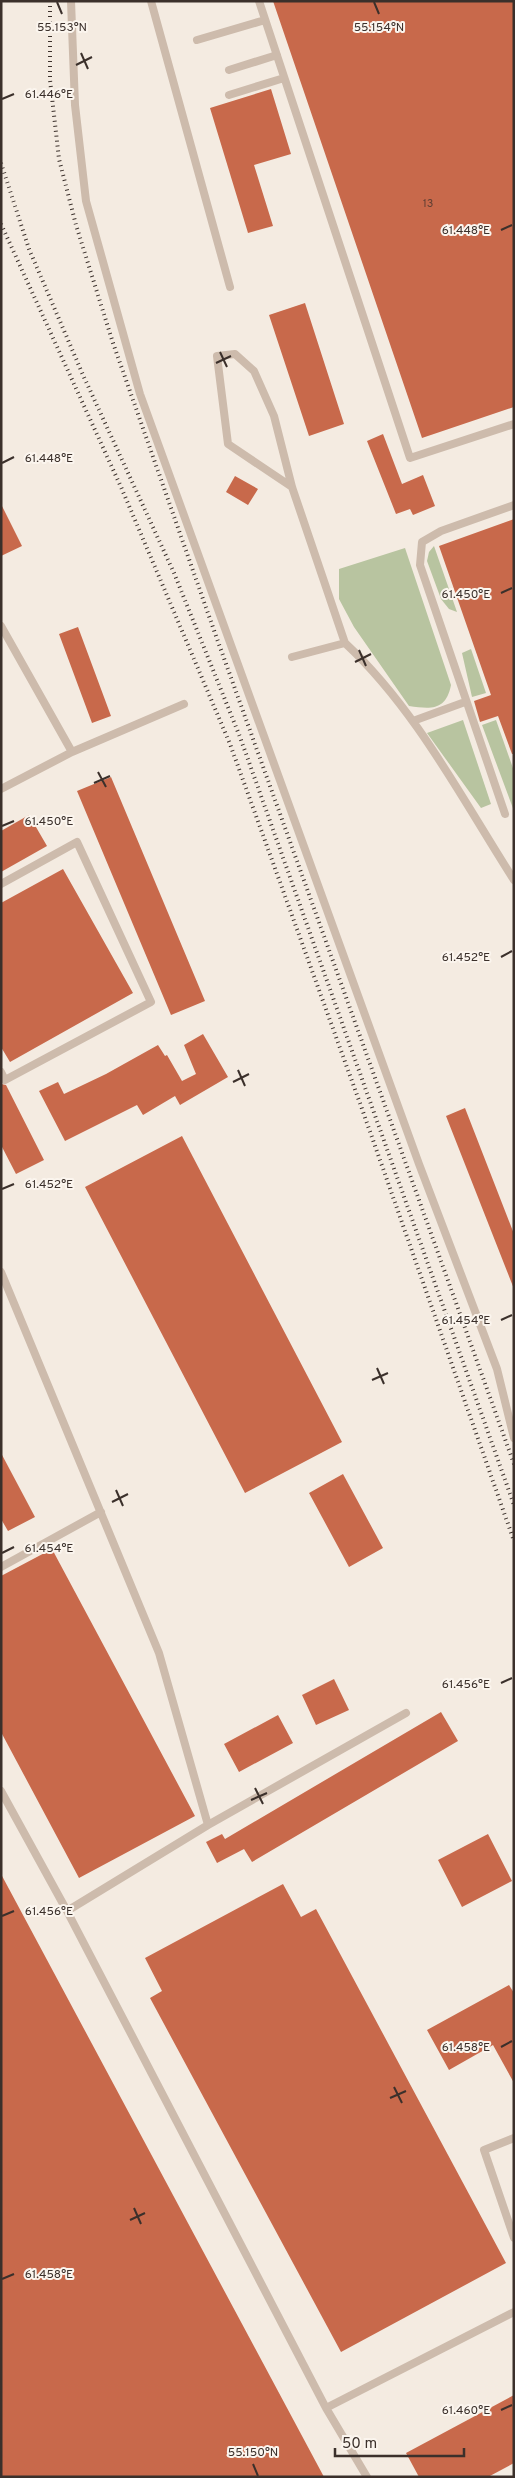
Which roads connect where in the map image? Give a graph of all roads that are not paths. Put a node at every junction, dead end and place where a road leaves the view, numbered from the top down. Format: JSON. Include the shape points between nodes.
{"nodes":[{"id":1,"x":71,"y":1,"type":"edge"},
{"id":2,"x":151,"y":1,"type":"edge"},
{"id":3,"x":259,"y":1,"type":"edge"},
{"id":4,"x":265,"y":20,"type":"junction"},
{"id":5,"x":197,"y":40,"type":"dead end"},
{"id":6,"x":277,"y":55,"type":"junction"},
{"id":7,"x":229,"y":70,"type":"dead end"},
{"id":8,"x":284,"y":78,"type":"junction"},
{"id":9,"x":229,"y":95,"type":"dead end"},
{"id":10,"x":230,"y":287,"type":"dead end"},
{"id":11,"x":514,"y":424,"type":"edge"},
{"id":12,"x":292,"y":487,"type":"junction"},
{"id":13,"x":514,"y":505,"type":"edge"},
{"id":14,"x":1,"y":626,"type":"edge"},
{"id":15,"x":345,"y":643,"type":"junction"},
{"id":16,"x":292,"y":657,"type":"dead end"},
{"id":17,"x":466,"y":702,"type":"junction"},
{"id":18,"x":184,"y":704,"type":"dead end"},
{"id":19,"x":413,"y":721,"type":"junction"},
{"id":20,"x":72,"y":752,"type":"junction"},
{"id":21,"x":1,"y":789,"type":"edge"},
{"id":22,"x":505,"y":814,"type":"dead end"},
{"id":23,"x":514,"y":880,"type":"edge"},
{"id":24,"x":1,"y":884,"type":"edge"},
{"id":25,"x":1,"y":1072,"type":"edge"},
{"id":26,"x":1,"y":1272,"type":"edge"},
{"id":27,"x":514,"y":1438,"type":"edge"},
{"id":28,"x":101,"y":1512,"type":"junction"},
{"id":29,"x":1,"y":1567,"type":"edge"},
{"id":30,"x":406,"y":1713,"type":"dead end"},
{"id":31,"x":1,"y":1791,"type":"edge"},
{"id":32,"x":208,"y":1825,"type":"junction"},
{"id":33,"x":67,"y":1911,"type":"junction"},
{"id":34,"x":514,"y":2138,"type":"edge"},
{"id":35,"x":514,"y":2238,"type":"edge"},
{"id":36,"x":514,"y":2312,"type":"edge"},
{"id":37,"x":326,"y":2408,"type":"junction"},
{"id":38,"x":367,"y":2477,"type":"edge"}],
"edges":[{"from":1,"to":27,"type":"lane","via":[[75,105],[86,202],[140,394],[497,1369]]},
{"from":2,"to":10,"type":"lane"},
{"from":3,"to":4,"type":"lane"},
{"from":4,"to":5,"type":"lane"},
{"from":4,"to":6,"type":"lane"},
{"from":6,"to":7,"type":"lane"},
{"from":6,"to":8,"type":"lane"},
{"from":8,"to":9,"type":"lane"},
{"from":8,"to":11,"type":"lane","via":[[410,458]]},
{"from":12,"to":12,"type":"lane","via":[[274,416],[254,371],[235,354],[217,356],[228,444]]},
{"from":12,"to":15,"type":"lane"},
{"from":13,"to":17,"type":"lane","via":[[441,531],[422,542],[420,565]]},
{"from":14,"to":20,"type":"lane"},
{"from":15,"to":16,"type":"lane"},
{"from":15,"to":19,"type":"lane","via":[[374,669]]},
{"from":17,"to":19,"type":"lane"},
{"from":17,"to":22,"type":"lane"},
{"from":18,"to":20,"type":"lane"},
{"from":19,"to":23,"type":"lane"},
{"from":20,"to":21,"type":"lane"},
{"from":24,"to":25,"type":"lane","via":[[77,842],[151,1002],[6,1080]]},
{"from":26,"to":28,"type":"lane"},
{"from":28,"to":29,"type":"lane"},
{"from":28,"to":32,"type":"lane","via":[[159,1653]]},
{"from":30,"to":32,"type":"lane"},
{"from":31,"to":33,"type":"lane"},
{"from":32,"to":33,"type":"lane"},
{"from":33,"to":37,"type":"lane"},
{"from":34,"to":35,"type":"lane","via":[[484,2150]]},
{"from":36,"to":37,"type":"lane"},
{"from":37,"to":38,"type":"lane"}]}
